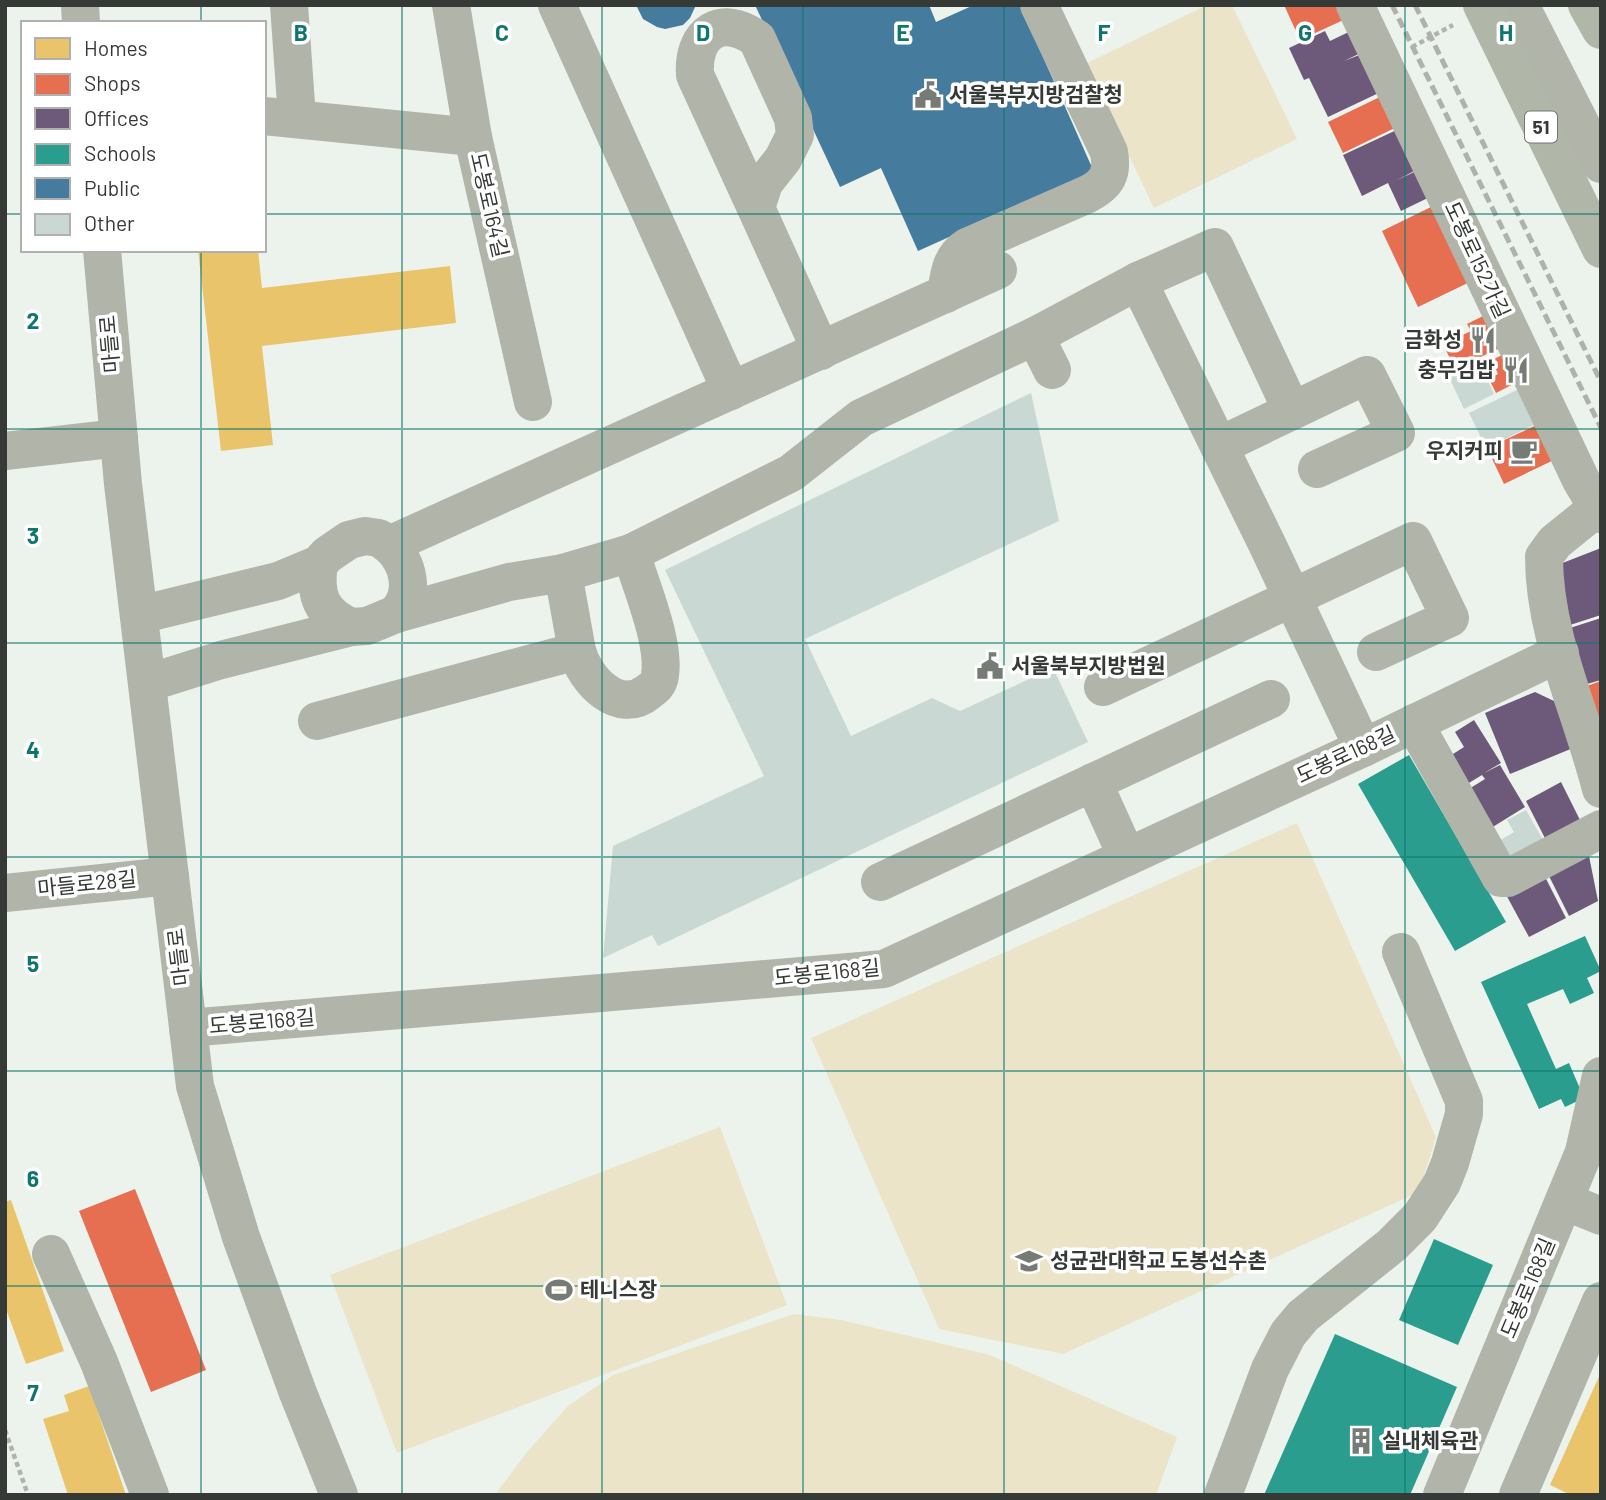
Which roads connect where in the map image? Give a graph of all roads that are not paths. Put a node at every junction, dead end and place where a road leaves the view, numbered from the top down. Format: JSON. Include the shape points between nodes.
{"nodes":[{"id":1,"x":289,"y":5,"type":"edge"},
{"id":2,"x":451,"y":5,"type":"edge"},
{"id":3,"x":557,"y":5,"type":"edge"},
{"id":4,"x":1039,"y":5,"type":"edge"},
{"id":5,"x":1355,"y":5,"type":"edge"},
{"id":6,"x":1520,"y":5,"type":"edge"},
{"id":7,"x":1546,"y":5,"type":"edge"},
{"id":8,"x":1587,"y":5,"type":"edge"},
{"id":9,"x":1468,"y":15,"type":"edge"},
{"id":10,"x":1601,"y":30,"type":"edge"},
{"id":11,"x":281,"y":117,"type":"edge"},
{"id":12,"x":1601,"y":134,"type":"edge"},
{"id":13,"x":473,"y":136,"type":"junction"},
{"id":14,"x":1601,"y":164,"type":"edge"},
{"id":15,"x":756,"y":208,"type":"dead end"},
{"id":16,"x":1601,"y":248,"type":"edge"},
{"id":17,"x":102,"y":252,"type":"edge"},
{"id":18,"x":998,"y":270,"type":"dead end"},
{"id":19,"x":1138,"y":281,"type":"junction"},
{"id":20,"x":946,"y":294,"type":"junction"},
{"id":21,"x":1035,"y":336,"type":"junction"},
{"id":22,"x":821,"y":351,"type":"junction"},
{"id":23,"x":1052,"y":370,"type":"dead end"},
{"id":24,"x":731,"y":391,"type":"junction"},
{"id":25,"x":533,"y":402,"type":"dead end"},
{"id":26,"x":1292,"y":411,"type":"junction"},
{"id":27,"x":118,"y":438,"type":"junction"},
{"id":28,"x":1219,"y":446,"type":"junction"},
{"id":29,"x":5,"y":451,"type":"edge"},
{"id":30,"x":1317,"y":470,"type":"dead end"},
{"id":31,"x":1600,"y":509,"type":"edge"},
{"id":32,"x":389,"y":545,"type":"junction"},
{"id":33,"x":631,"y":553,"type":"junction"},
{"id":34,"x":319,"y":564,"type":"junction"},
{"id":35,"x":563,"y":573,"type":"junction"},
{"id":36,"x":1292,"y":596,"type":"junction"},
{"id":37,"x":396,"y":614,"type":"junction"},
{"id":38,"x":139,"y":615,"type":"junction"},
{"id":39,"x":351,"y":627,"type":"junction"},
{"id":40,"x":577,"y":651,"type":"junction"},
{"id":41,"x":1376,"y":652,"type":"dead end"},
{"id":42,"x":1560,"y":653,"type":"junction"},
{"id":43,"x":148,"y":683,"type":"junction"},
{"id":44,"x":1102,"y":687,"type":"dead end"},
{"id":45,"x":1271,"y":699,"type":"dead end"},
{"id":46,"x":317,"y":720,"type":"dead end"},
{"id":47,"x":1414,"y":723,"type":"junction"},
{"id":48,"x":1363,"y":748,"type":"junction"},
{"id":49,"x":1093,"y":782,"type":"junction"},
{"id":50,"x":1601,"y":789,"type":"edge"},
{"id":51,"x":1601,"y":830,"type":"edge"},
{"id":52,"x":1127,"y":857,"type":"junction"},
{"id":53,"x":170,"y":876,"type":"junction"},
{"id":54,"x":880,"y":882,"type":"dead end"},
{"id":55,"x":5,"y":893,"type":"edge"},
{"id":56,"x":1401,"y":952,"type":"dead end"},
{"id":57,"x":188,"y":1028,"type":"junction"},
{"id":58,"x":1601,"y":1076,"type":"edge"},
{"id":59,"x":1564,"y":1201,"type":"junction"},
{"id":60,"x":1601,"y":1216,"type":"edge"},
{"id":61,"x":51,"y":1254,"type":"dead end"},
{"id":62,"x":1601,"y":1301,"type":"edge"},
{"id":63,"x":150,"y":1495,"type":"edge"},
{"id":64,"x":339,"y":1495,"type":"edge"},
{"id":65,"x":1223,"y":1495,"type":"edge"},
{"id":66,"x":1442,"y":1495,"type":"edge"},
{"id":67,"x":1518,"y":1495,"type":"edge"}],
"edges":[{"from":1,"to":11,"type":"street"},
{"from":2,"to":13,"type":"street","name":"도봉로164길"},
{"from":3,"to":24,"type":"street"},
{"from":4,"to":20,"type":"street","via":[[1109,152],[1110,175],[1100,188],[958,253]]},
{"from":5,"to":31,"type":"street","name":"도봉로152가길","via":[[1581,480]]},
{"from":6,"to":14,"type":"street"},
{"from":7,"to":12,"type":"street"},
{"from":8,"to":10,"type":"main road"},
{"from":9,"to":16,"type":"main road","number":"51"},
{"from":11,"to":13,"type":"street"},
{"from":13,"to":25,"type":"street","name":"도봉로164길"},
{"from":15,"to":22,"type":"street"},
{"from":17,"to":27,"type":"street","name":"마들로"},
{"from":18,"to":20,"type":"street"},
{"from":19,"to":21,"type":"street"},
{"from":19,"to":26,"type":"street","via":[[1215,247]]},
{"from":19,"to":28,"type":"street"},
{"from":20,"to":22,"type":"street"},
{"from":21,"to":23,"type":"street"},
{"from":21,"to":33,"type":"street","via":[[861,418],[791,473]]},
{"from":22,"to":24,"type":"street"},
{"from":24,"to":32,"type":"street"},
{"from":26,"to":28,"type":"street"},
{"from":26,"to":30,"type":"street","via":[[1367,375],[1396,433]]},
{"from":27,"to":29,"type":"street"},
{"from":27,"to":38,"type":"street","name":"마들로"},
{"from":28,"to":36,"type":"street"},
{"from":31,"to":42,"type":"street","via":[[1555,542],[1544,557],[1546,601]]},
{"from":32,"to":34,"type":"street","via":[[379,538],[349,540]]},
{"from":32,"to":37,"type":"street","via":[[403,564],[409,585]]},
{"from":33,"to":35,"type":"street"},
{"from":33,"to":40,"type":"street","via":[[659,652],[657,685],[640,698],[621,700],[602,691],[580,663]]},
{"from":34,"to":38,"type":"street","via":[[278,582]]},
{"from":34,"to":39,"type":"street","via":[[318,596],[326,610]]},
{"from":35,"to":37,"type":"street","via":[[509,582]]},
{"from":35,"to":40,"type":"street"},
{"from":36,"to":41,"type":"street","via":[[1413,541],[1450,618]]},
{"from":36,"to":44,"type":"street"},
{"from":36,"to":48,"type":"street"},
{"from":37,"to":39,"type":"street"},
{"from":38,"to":43,"type":"street","name":"마들로"},
{"from":39,"to":43,"type":"street"},
{"from":40,"to":46,"type":"street"},
{"from":42,"to":47,"type":"street","name":"도봉로168길"},
{"from":42,"to":50,"type":"street"},
{"from":43,"to":53,"type":"street","name":"마들로"},
{"from":45,"to":49,"type":"street"},
{"from":47,"to":48,"type":"street","name":"도봉로168길"},
{"from":47,"to":51,"type":"street","name":"도봉로168길","via":[[1501,877],[1508,878]]},
{"from":48,"to":52,"type":"street","name":"도봉로168길"},
{"from":49,"to":52,"type":"street"},
{"from":49,"to":54,"type":"street"},
{"from":52,"to":57,"type":"street","name":"도봉로168길","via":[[884,969]]},
{"from":53,"to":55,"type":"street","name":"마들로28길"},
{"from":53,"to":57,"type":"street","name":"마들로"},
{"from":56,"to":65,"type":"street","via":[[1464,1101],[1450,1163],[1420,1217],[1303,1316],[1288,1334],[1270,1369]]},
{"from":57,"to":64,"type":"street","name":"마들로","via":[[195,1086],[241,1237]]},
{"from":58,"to":59,"type":"street","name":"도봉로168길","via":[[1584,1152]]},
{"from":59,"to":60,"type":"street"},
{"from":59,"to":66,"type":"street","name":"도봉로168길"},
{"from":61,"to":63,"type":"street"},
{"from":62,"to":67,"type":"street"}]}
